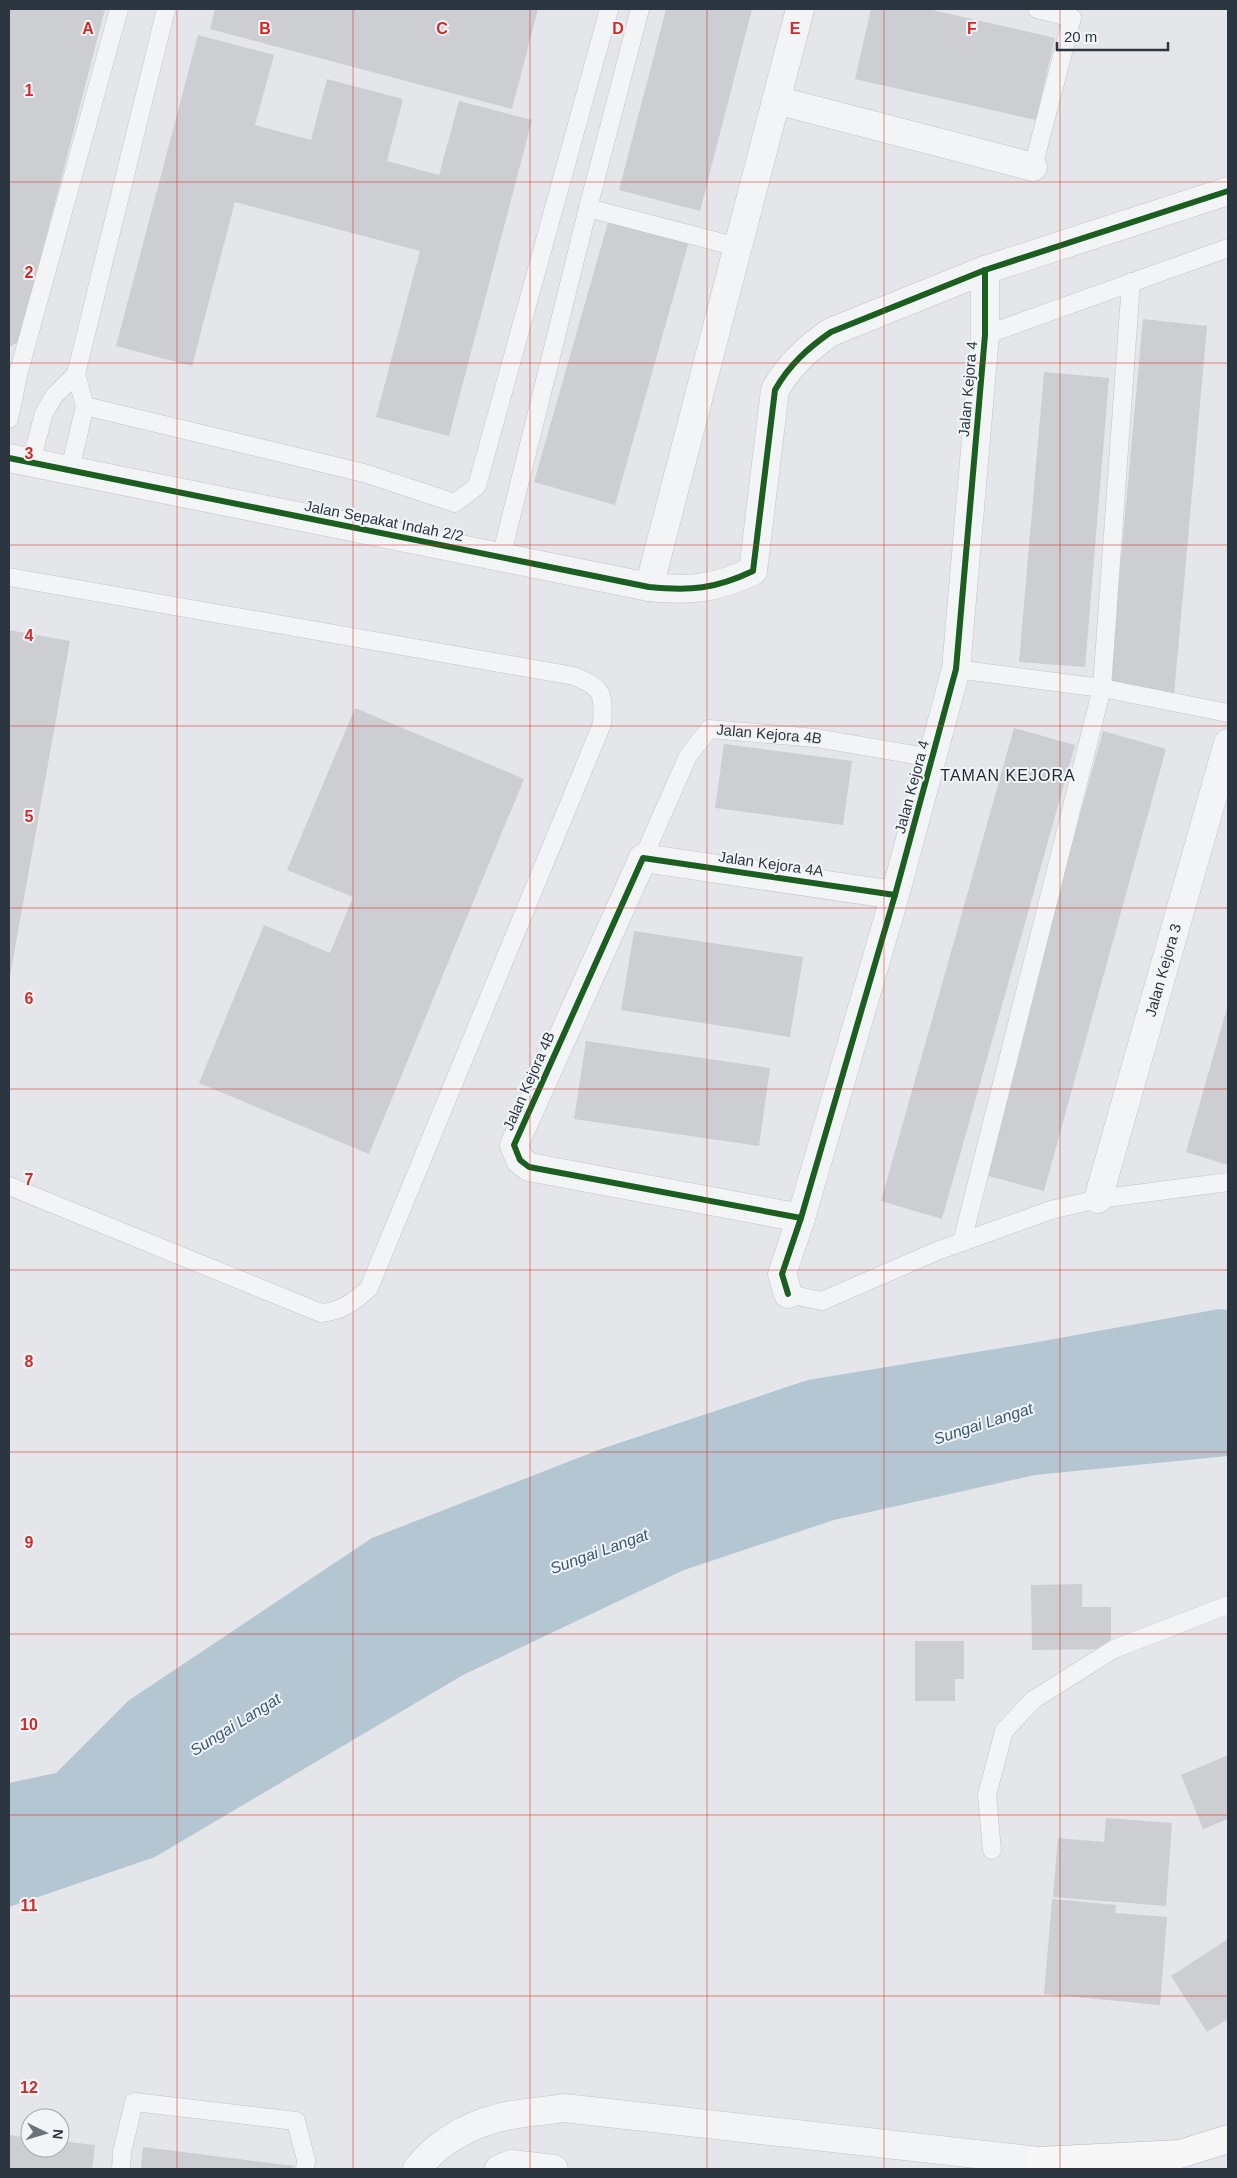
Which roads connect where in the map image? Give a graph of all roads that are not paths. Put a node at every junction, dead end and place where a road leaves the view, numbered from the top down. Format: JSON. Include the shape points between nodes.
{"nodes":[{"id":1,"x":119,"y":9,"type":"edge"},
{"id":2,"x":166,"y":9,"type":"edge"},
{"id":3,"x":609,"y":9,"type":"edge"},
{"id":4,"x":640,"y":9,"type":"edge"},
{"id":5,"x":800,"y":9,"type":"edge"},
{"id":6,"x":1037,"y":9,"type":"edge"},
{"id":7,"x":776,"y":100,"type":"junction"},
{"id":8,"x":1033,"y":167,"type":"joint"},
{"id":9,"x":1228,"y":191,"type":"edge"},
{"id":10,"x":588,"y":208,"type":"junction"},
{"id":11,"x":738,"y":247,"type":"junction"},
{"id":12,"x":1228,"y":248,"type":"edge"},
{"id":13,"x":985,"y":270,"type":"junction"},
{"id":14,"x":1131,"y":282,"type":"junction"},
{"id":15,"x":985,"y":336,"type":"junction"},
{"id":16,"x":14,"y":369,"type":"edge"},
{"id":17,"x":76,"y":374,"type":"junction"},
{"id":18,"x":85,"y":406,"type":"junction"},
{"id":19,"x":9,"y":420,"type":"edge"},
{"id":20,"x":20,"y":460,"type":"edge"},
{"id":21,"x":70,"y":469,"type":"junction"},
{"id":22,"x":501,"y":557,"type":"junction"},
{"id":23,"x":9,"y":577,"type":"edge"},
{"id":24,"x":649,"y":587,"type":"junction"},
{"id":25,"x":956,"y":669,"type":"junction"},
{"id":26,"x":1102,"y":688,"type":"junction"},
{"id":27,"x":1228,"y":713,"type":"edge"},
{"id":28,"x":1228,"y":743,"type":"edge"},
{"id":29,"x":933,"y":758,"type":"junction"},
{"id":30,"x":643,"y":858,"type":"junction"},
{"id":31,"x":895,"y":895,"type":"junction"},
{"id":32,"x":1228,"y":1182,"type":"edge"},
{"id":33,"x":9,"y":1186,"type":"edge"},
{"id":34,"x":1098,"y":1199,"type":"junction"},
{"id":35,"x":801,"y":1218,"type":"junction"},
{"id":36,"x":962,"y":1242,"type":"junction"},
{"id":37,"x":788,"y":1294,"type":"joint"},
{"id":38,"x":1228,"y":1605,"type":"edge"},
{"id":39,"x":992,"y":1850,"type":"dead end"},
{"id":40,"x":1228,"y":2139,"type":"edge"},
{"id":41,"x":1046,"y":2165,"type":"edge"},
{"id":42,"x":121,"y":2169,"type":"edge"},
{"id":43,"x":305,"y":2169,"type":"edge"},
{"id":44,"x":417,"y":2169,"type":"edge"},
{"id":45,"x":499,"y":2169,"type":"edge"},
{"id":46,"x":554,"y":2169,"type":"edge"}],
"edges":[{"from":1,"to":16,"type":"lane"},
{"from":2,"to":17,"type":"lane"},
{"from":3,"to":18,"type":"lane","via":[[477,486],[455,503],[364,473]]},
{"from":4,"to":10,"type":"lane"},
{"from":5,"to":7,"type":"street"},
{"from":6,"to":8,"type":"lane","via":[[1072,18]]},
{"from":7,"to":8,"type":"street"},
{"from":7,"to":11,"type":"street"},
{"from":9,"to":13,"type":"street"},
{"from":10,"to":11,"type":"lane"},
{"from":10,"to":22,"type":"lane"},
{"from":11,"to":24,"type":"street"},
{"from":12,"to":14,"type":"lane"},
{"from":13,"to":15,"type":"street","name":"Jalan Kejora 4"},
{"from":13,"to":24,"type":"street","name":"Jalan Sepakat Indah 2/2","via":[[831,332],[810,346],[775,390],[753,571],[708,588]]},
{"from":14,"to":15,"type":"lane"},
{"from":14,"to":26,"type":"lane"},
{"from":15,"to":25,"type":"street","name":"Jalan Kejora 4"},
{"from":16,"to":19,"type":"lane"},
{"from":17,"to":18,"type":"lane"},
{"from":17,"to":20,"type":"lane","via":[[54,396]]},
{"from":18,"to":21,"type":"lane"},
{"from":20,"to":21,"type":"street","name":"Jalan Sepakat Indah 2/2"},
{"from":21,"to":22,"type":"street","name":"Jalan Sepakat Indah 2/2"},
{"from":22,"to":24,"type":"street","name":"Jalan Sepakat Indah 2/2"},
{"from":23,"to":33,"type":"lane","via":[[574,676],[594,684],[603,699],[602,724],[369,1288],[350,1305],[334,1312],[320,1313]]},
{"from":25,"to":26,"type":"lane"},
{"from":25,"to":29,"type":"street","name":"Jalan Kejora 4"},
{"from":26,"to":27,"type":"lane"},
{"from":26,"to":36,"type":"lane"},
{"from":28,"to":34,"type":"street","name":"Jalan Kejora 3"},
{"from":29,"to":30,"type":"lane","name":"Jalan Kejora 4B","via":[[816,738],[709,729],[688,756]]},
{"from":29,"to":31,"type":"street","name":"Jalan Kejora 4"},
{"from":30,"to":31,"type":"street","name":"Jalan Kejora 4A"},
{"from":30,"to":35,"type":"street","name":"Jalan Kejora 4B","via":[[514,1145],[520,1160],[529,1167]]},
{"from":31,"to":35,"type":"street","name":"Jalan Kejora 4"},
{"from":32,"to":34,"type":"lane"},
{"from":34,"to":36,"type":"lane","via":[[1051,1210]]},
{"from":35,"to":37,"type":"street","name":"Jalan Kejora 4","via":[[782,1274]]},
{"from":36,"to":37,"type":"lane","via":[[822,1301]]},
{"from":38,"to":39,"type":"lane","via":[[1114,1648],[1033,1700],[1004,1731],[987,1795]]},
{"from":40,"to":41,"type":"highway","via":[[1180,2154]]},
{"from":41,"to":44,"type":"street","via":[[564,2108],[494,2119],[450,2138],[426,2157]]},
{"from":42,"to":43,"type":"lane","via":[[134,2102],[296,2121],[306,2160]]},
{"from":45,"to":46,"type":"street","via":[[511,2164]]}]}
